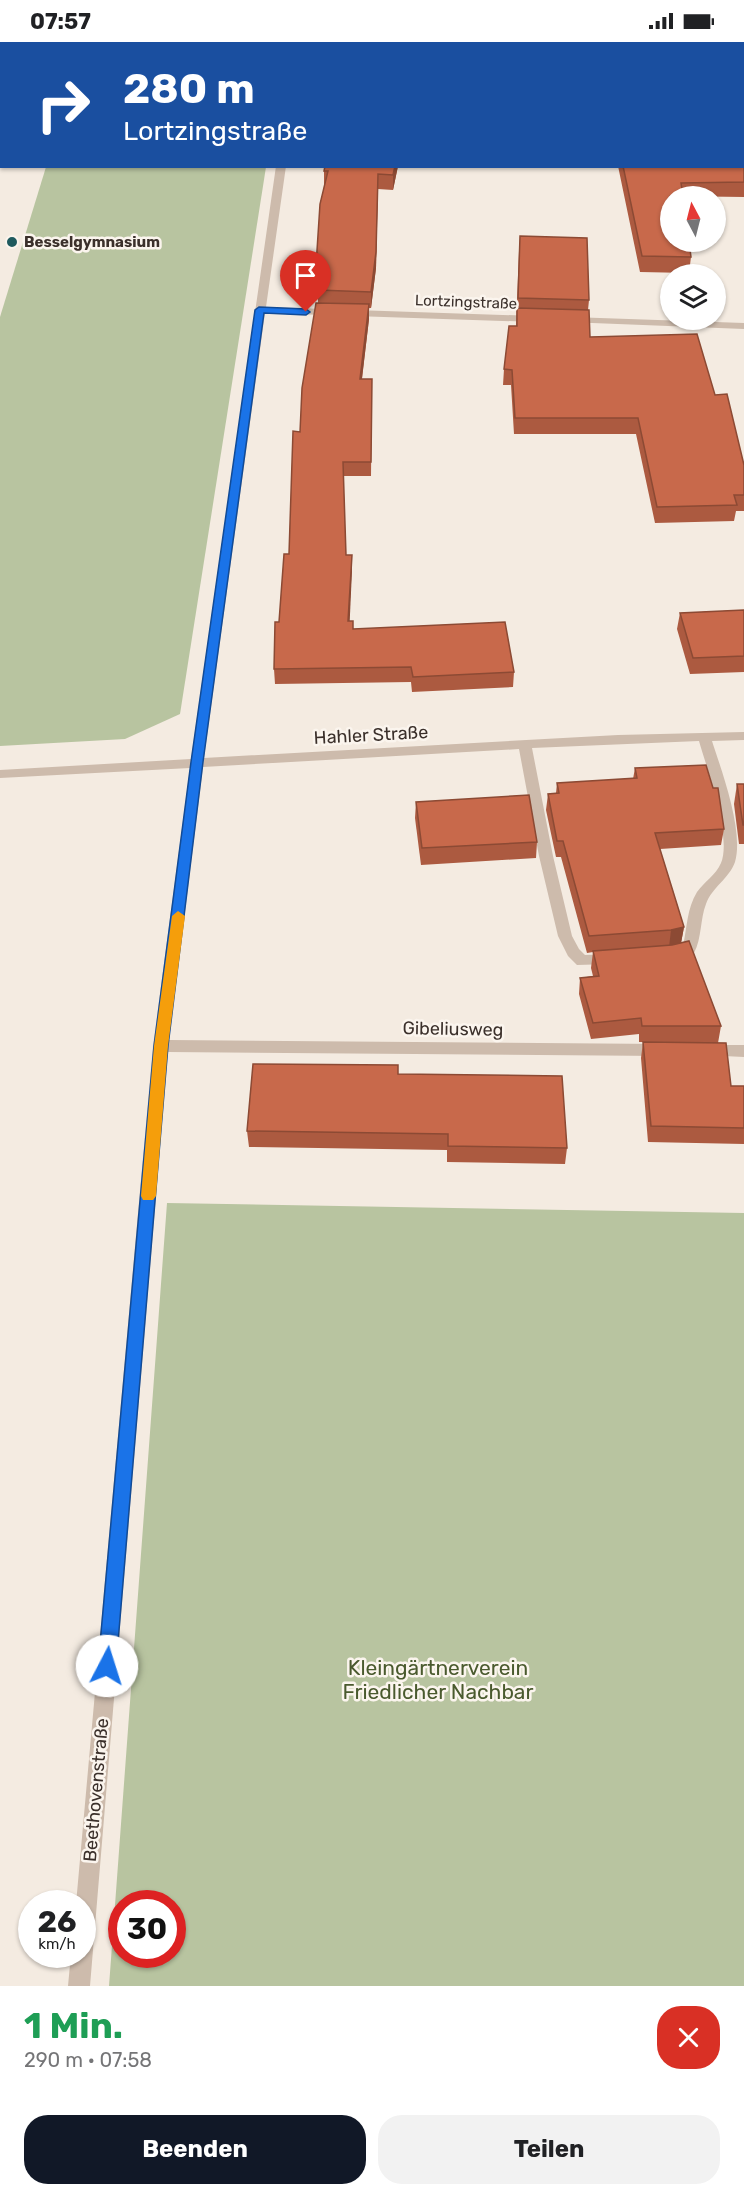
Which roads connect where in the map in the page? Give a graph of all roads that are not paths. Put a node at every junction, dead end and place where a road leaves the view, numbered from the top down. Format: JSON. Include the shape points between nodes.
{"nodes":[{"id":1,"x":280,"y":168,"type":"edge"},
{"id":2,"x":259,"y":310,"type":"junction"},
{"id":3,"x":543,"y":320,"type":"edge"},
{"id":4,"x":555,"y":320,"type":"edge"},
{"id":5,"x":744,"y":326,"type":"edge"},
{"id":6,"x":744,"y":736,"type":"edge"},
{"id":7,"x":704,"y":737,"type":"junction"},
{"id":8,"x":525,"y":744,"type":"junction"},
{"id":9,"x":197,"y":762,"type":"junction"},
{"id":10,"x":0,"y":774,"type":"edge"},
{"id":11,"x":658,"y":955,"type":"edge"},
{"id":12,"x":625,"y":958,"type":"edge"},
{"id":13,"x":161,"y":1046,"type":"junction"},
{"id":14,"x":673,"y":1050,"type":"edge"},
{"id":15,"x":696,"y":1051,"type":"edge"},
{"id":16,"x":744,"y":1051,"type":"edge"},
{"id":17,"x":87,"y":1890,"type":"edge"},
{"id":18,"x":81,"y":1968,"type":"edge"},
{"id":19,"x":79,"y":1986,"type":"edge"}],
"edges":[{"from":1,"to":2,"type":"street","name":"Beethovenstraße"},
{"from":2,"to":3,"type":"street","name":"Lortzingstraße"},
{"from":2,"to":9,"type":"street","name":"Beethovenstraße"},
{"from":4,"to":5,"type":"street"},
{"from":6,"to":7,"type":"street","name":"Hahler Straße"},
{"from":7,"to":8,"type":"street","name":"Hahler Straße"},
{"from":7,"to":11,"type":"street","via":[[731,836],[729,861],[703,894],[695,912],[689,950]]},
{"from":8,"to":9,"type":"street","name":"Hahler Straße"},
{"from":8,"to":12,"type":"street","via":[[565,936],[582,961]]},
{"from":9,"to":10,"type":"street","name":"Hahler Straße"},
{"from":9,"to":13,"type":"street","name":"Beethovenstraße"},
{"from":13,"to":14,"type":"street","name":"Gibeliusweg"},
{"from":13,"to":17,"type":"street","name":"Beethovenstraße"},
{"from":15,"to":16,"type":"street"},
{"from":18,"to":19,"type":"street"}]}
